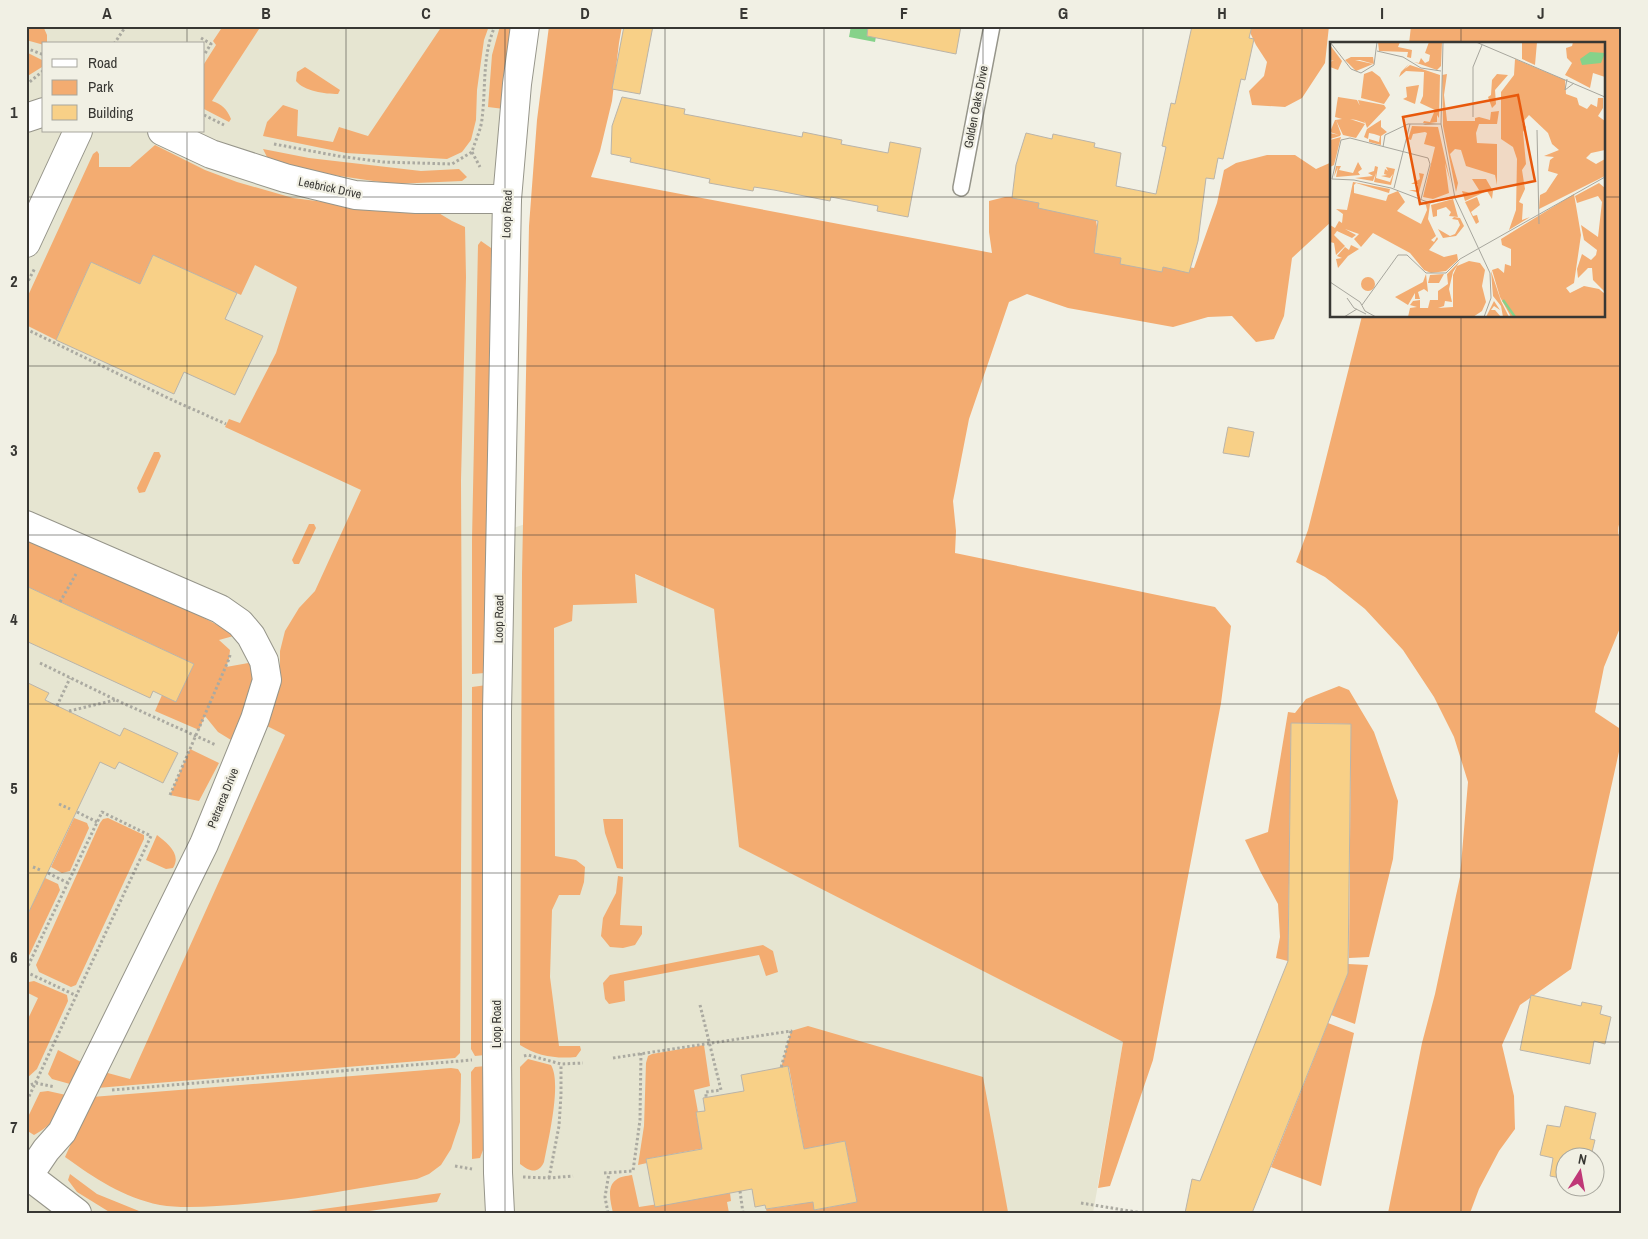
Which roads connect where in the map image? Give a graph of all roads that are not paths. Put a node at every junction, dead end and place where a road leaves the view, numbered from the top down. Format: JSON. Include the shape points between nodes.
{"nodes":[{"id":1,"x":525,"y":26,"type":"edge"},
{"id":2,"x":992,"y":26,"type":"edge"},
{"id":3,"x":42,"y":113,"type":"edge"},
{"id":4,"x":26,"y":118,"type":"edge"},
{"id":5,"x":78,"y":132,"type":"edge"},
{"id":6,"x":164,"y":132,"type":"edge"},
{"id":7,"x":961,"y":188,"type":"dead end"},
{"id":8,"x":507,"y":199,"type":"junction"},
{"id":9,"x":26,"y":243,"type":"edge"},
{"id":10,"x":26,"y":525,"type":"edge"},
{"id":11,"x":27,"y":1174,"type":"edge"},
{"id":12,"x":77,"y":1213,"type":"edge"},
{"id":13,"x":500,"y":1213,"type":"edge"}],
"edges":[{"from":1,"to":8,"type":"street","name":"Loop Road"},
{"from":2,"to":7,"type":"lane","name":"Golden Oaks Drive"},
{"from":3,"to":4,"type":"street"},
{"from":5,"to":9,"type":"street"},
{"from":6,"to":8,"type":"street","name":"Leebrick Drive","via":[[210,154],[285,178],[355,195]]},
{"from":8,"to":13,"type":"street","name":"Loop Road","via":[[497,712]]},
{"from":10,"to":11,"type":"street","name":"Petrarca Drive","via":[[220,609],[240,623],[251,636],[264,661],[267,680],[255,720],[204,844],[62,1132]]},
{"from":11,"to":12,"type":"street"}]}
